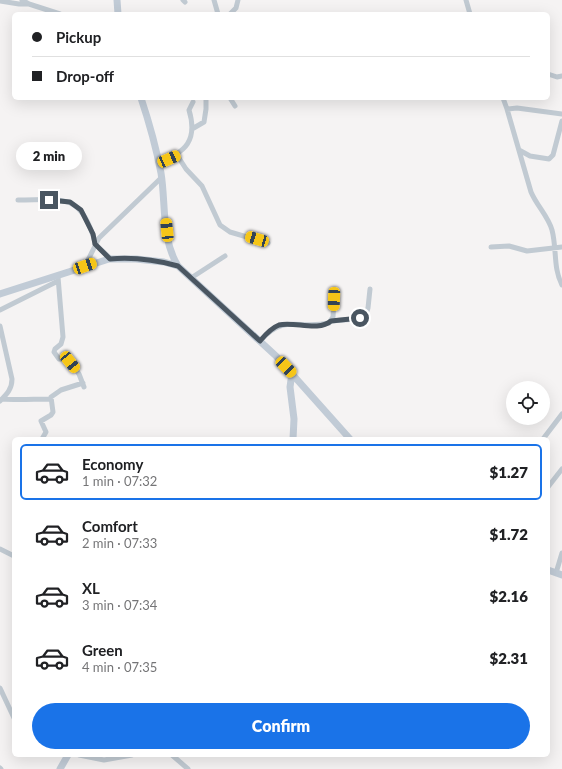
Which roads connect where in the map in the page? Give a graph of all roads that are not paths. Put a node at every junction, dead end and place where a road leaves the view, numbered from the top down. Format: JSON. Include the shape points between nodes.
{"nodes":[{"id":1,"x":22,"y":0,"type":"edge"},
{"id":2,"x":117,"y":0,"type":"edge"},
{"id":3,"x":214,"y":0,"type":"edge"},
{"id":4,"x":238,"y":0,"type":"edge"},
{"id":5,"x":466,"y":0,"type":"edge"},
{"id":6,"x":0,"y":1,"type":"edge"},
{"id":7,"x":29,"y":4,"type":"junction"},
{"id":8,"x":54,"y":12,"type":"edge"},
{"id":9,"x":118,"y":12,"type":"edge"},
{"id":10,"x":217,"y":12,"type":"edge"},
{"id":11,"x":232,"y":12,"type":"edge"},
{"id":12,"x":469,"y":12,"type":"edge"},
{"id":13,"x":550,"y":74,"type":"edge"},
{"id":14,"x":562,"y":76,"type":"edge"},
{"id":15,"x":142,"y":100,"type":"edge"},
{"id":16,"x":206,"y":100,"type":"edge"},
{"id":17,"x":231,"y":100,"type":"edge"},
{"id":18,"x":504,"y":100,"type":"edge"},
{"id":19,"x":193,"y":102,"type":"dead end"},
{"id":20,"x":235,"y":106,"type":"dead end"},
{"id":21,"x":507,"y":109,"type":"junction"},
{"id":22,"x":562,"y":114,"type":"edge"},
{"id":23,"x":562,"y":121,"type":"edge"},
{"id":24,"x":192,"y":129,"type":"junction"},
{"id":25,"x":519,"y":150,"type":"junction"},
{"id":26,"x":177,"y":155,"type":"junction"},
{"id":27,"x":158,"y":162,"type":"junction"},
{"id":28,"x":162,"y":178,"type":"junction"},
{"id":29,"x":18,"y":200,"type":"dead end"},
{"id":30,"x":95,"y":243,"type":"junction"},
{"id":31,"x":268,"y":243,"type":"dead end"},
{"id":32,"x":490,"y":247,"type":"dead end"},
{"id":33,"x":554,"y":247,"type":"junction"},
{"id":34,"x":562,"y":248,"type":"edge"},
{"id":35,"x":225,"y":256,"type":"dead end"},
{"id":36,"x":110,"y":259,"type":"junction"},
{"id":37,"x":85,"y":266,"type":"junction"},
{"id":38,"x":178,"y":266,"type":"junction"},
{"id":39,"x":560,"y":275,"type":"edge"},
{"id":40,"x":191,"y":278,"type":"junction"},
{"id":41,"x":58,"y":279,"type":"junction"},
{"id":42,"x":562,"y":285,"type":"edge"},
{"id":43,"x":370,"y":288,"type":"dead end"},
{"id":44,"x":0,"y":294,"type":"edge"},
{"id":45,"x":334,"y":299,"type":"dead end"},
{"id":46,"x":0,"y":310,"type":"edge"},
{"id":47,"x":331,"y":321,"type":"junction"},
{"id":48,"x":0,"y":326,"type":"edge"},
{"id":49,"x":260,"y":341,"type":"junction"},
{"id":50,"x":292,"y":373,"type":"junction"},
{"id":51,"x":50,"y":399,"type":"junction"},
{"id":52,"x":1,"y":400,"type":"edge"},
{"id":53,"x":562,"y":414,"type":"edge"},
{"id":54,"x":43,"y":437,"type":"edge"},
{"id":55,"x":293,"y":437,"type":"edge"},
{"id":56,"x":348,"y":437,"type":"edge"},
{"id":57,"x":545,"y":437,"type":"edge"},
{"id":58,"x":562,"y":468,"type":"edge"},
{"id":59,"x":550,"y":484,"type":"edge"},
{"id":60,"x":0,"y":549,"type":"edge"},
{"id":61,"x":562,"y":553,"type":"edge"},
{"id":62,"x":12,"y":555,"type":"edge"},
{"id":63,"x":559,"y":574,"type":"edge"},
{"id":64,"x":0,"y":688,"type":"edge"},
{"id":65,"x":12,"y":714,"type":"edge"},
{"id":66,"x":67,"y":757,"type":"edge"},
{"id":67,"x":89,"y":757,"type":"edge"},
{"id":68,"x":121,"y":757,"type":"edge"},
{"id":69,"x":174,"y":757,"type":"edge"},
{"id":70,"x":60,"y":769,"type":"edge"},
{"id":71,"x":188,"y":769,"type":"edge"}],
"edges":[{"from":1,"to":7,"type":"street"},
{"from":2,"to":9,"type":"street"},
{"from":3,"to":10,"type":"street"},
{"from":4,"to":11,"type":"street"},
{"from":5,"to":12,"type":"street"},
{"from":6,"to":7,"type":"street"},
{"from":7,"to":8,"type":"street"},
{"from":13,"to":14,"type":"street"},
{"from":15,"to":27,"type":"street"},
{"from":16,"to":24,"type":"street","via":[[204,122]]},
{"from":17,"to":20,"type":"street"},
{"from":18,"to":21,"type":"street"},
{"from":19,"to":24,"type":"street","via":[[189,110]]},
{"from":21,"to":22,"type":"street"},
{"from":21,"to":25,"type":"street"},
{"from":23,"to":25,"type":"street","via":[[553,155],[549,159],[530,156]]},
{"from":24,"to":26,"type":"street","via":[[191,138]]},
{"from":25,"to":33,"type":"street","via":[[534,200],[550,225]]},
{"from":26,"to":27,"type":"street"},
{"from":26,"to":31,"type":"street","via":[[202,186],[220,225],[230,232]]},
{"from":27,"to":28,"type":"street"},
{"from":28,"to":30,"type":"street","via":[[107,228]]},
{"from":28,"to":38,"type":"street","via":[[168,241],[172,257]]},
{"from":29,"to":30,"type":"street","via":[[70,202],[85,216]]},
{"from":30,"to":36,"type":"street"},
{"from":30,"to":37,"type":"street"},
{"from":32,"to":33,"type":"street","via":[[514,247],[527,251]]},
{"from":33,"to":34,"type":"street"},
{"from":33,"to":39,"type":"street"},
{"from":35,"to":40,"type":"street"},
{"from":36,"to":37,"type":"street"},
{"from":36,"to":38,"type":"street","via":[[164,262]]},
{"from":37,"to":41,"type":"street"},
{"from":38,"to":40,"type":"street"},
{"from":39,"to":42,"type":"street"},
{"from":40,"to":49,"type":"street"},
{"from":41,"to":44,"type":"street"},
{"from":41,"to":46,"type":"street"},
{"from":41,"to":51,"type":"street","via":[[63,337],[54,352],[59,359],[69,360],[84,385],[61,390]]},
{"from":43,"to":47,"type":"street","via":[[365,316]]},
{"from":45,"to":47,"type":"street"},
{"from":47,"to":49,"type":"street","via":[[315,325],[280,325],[271,329]]},
{"from":48,"to":52,"type":"street","via":[[12,379],[9,391]]},
{"from":49,"to":50,"type":"street"},
{"from":50,"to":55,"type":"street","via":[[290,387],[294,419]]},
{"from":50,"to":56,"type":"street"},
{"from":51,"to":52,"type":"street"},
{"from":51,"to":54,"type":"street","via":[[51,415],[41,421],[46,432]]},
{"from":53,"to":57,"type":"street"},
{"from":58,"to":59,"type":"street"},
{"from":60,"to":62,"type":"street"},
{"from":61,"to":63,"type":"street"},
{"from":64,"to":65,"type":"street"},
{"from":66,"to":70,"type":"street"},
{"from":67,"to":68,"type":"street","via":[[104,760]]},
{"from":69,"to":71,"type":"street"}]}
